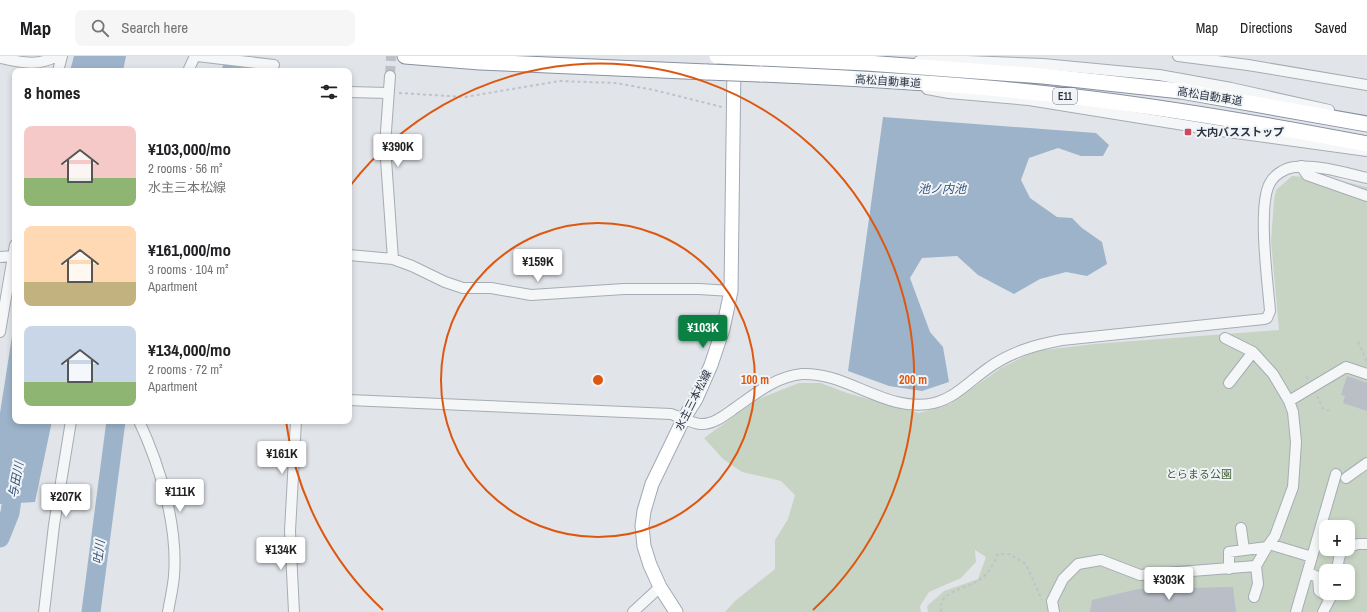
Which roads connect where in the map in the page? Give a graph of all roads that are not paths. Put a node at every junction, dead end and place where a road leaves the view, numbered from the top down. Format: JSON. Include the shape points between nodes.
{"nodes":[{"id":1,"x":57,"y":56,"type":"edge"},
{"id":2,"x":62,"y":56,"type":"edge"},
{"id":3,"x":196,"y":56,"type":"edge"},
{"id":4,"x":405,"y":56,"type":"edge"},
{"id":5,"x":717,"y":56,"type":"edge"},
{"id":6,"x":734,"y":56,"type":"edge"},
{"id":7,"x":1178,"y":56,"type":"edge"},
{"id":8,"x":0,"y":58,"type":"edge"},
{"id":9,"x":867,"y":63,"type":"junction"},
{"id":10,"x":275,"y":64,"type":"edge"},
{"id":11,"x":59,"y":68,"type":"edge"},
{"id":12,"x":190,"y":68,"type":"edge"},
{"id":13,"x":390,"y":76,"type":"tunnel mouth"},
{"id":14,"x":866,"y":79,"type":"junction"},
{"id":15,"x":1367,"y":85,"type":"edge"},
{"id":16,"x":352,"y":92,"type":"edge"},
{"id":17,"x":388,"y":93,"type":"junction"},
{"id":18,"x":1367,"y":120,"type":"edge"},
{"id":19,"x":1367,"y":124,"type":"edge"},
{"id":20,"x":1367,"y":144,"type":"edge"},
{"id":21,"x":1367,"y":151,"type":"edge"},
{"id":22,"x":1300,"y":166,"type":"junction"},
{"id":23,"x":1367,"y":178,"type":"edge"},
{"id":24,"x":1367,"y":196,"type":"edge"},
{"id":25,"x":352,"y":255,"type":"edge"},
{"id":26,"x":12,"y":256,"type":"edge"},
{"id":27,"x":0,"y":257,"type":"edge"},
{"id":28,"x":393,"y":259,"type":"junction"},
{"id":29,"x":12,"y":262,"type":"edge"},
{"id":30,"x":731,"y":291,"type":"junction"},
{"id":31,"x":0,"y":332,"type":"edge"},
{"id":32,"x":1225,"y":338,"type":"dead end"},
{"id":33,"x":1253,"y":352,"type":"junction"},
{"id":34,"x":1367,"y":374,"type":"edge"},
{"id":35,"x":1229,"y":383,"type":"dead end"},
{"id":36,"x":352,"y":400,"type":"edge"},
{"id":37,"x":1289,"y":401,"type":"junction"},
{"id":38,"x":684,"y":418,"type":"junction"},
{"id":39,"x":71,"y":424,"type":"edge"},
{"id":40,"x":140,"y":424,"type":"edge"},
{"id":41,"x":296,"y":424,"type":"edge"},
{"id":42,"x":1367,"y":462,"type":"edge"},
{"id":43,"x":1336,"y":474,"type":"dead end"},
{"id":44,"x":1346,"y":478,"type":"dead end"},
{"id":45,"x":1241,"y":528,"type":"dead end"},
{"id":46,"x":1367,"y":544,"type":"edge"},
{"id":47,"x":1355,"y":545,"type":"edge"},
{"id":48,"x":1268,"y":546,"type":"junction"},
{"id":49,"x":1244,"y":550,"type":"junction"},
{"id":50,"x":1312,"y":557,"type":"junction"},
{"id":51,"x":1256,"y":566,"type":"junction"},
{"id":52,"x":1229,"y":569,"type":"junction"},
{"id":53,"x":1308,"y":572,"type":"junction"},
{"id":54,"x":660,"y":587,"type":"junction"},
{"id":55,"x":1319,"y":591,"type":"edge"},
{"id":56,"x":1254,"y":597,"type":"dead end"},
{"id":57,"x":1329,"y":600,"type":"edge"},
{"id":58,"x":44,"y":612,"type":"edge"},
{"id":59,"x":168,"y":612,"type":"edge"},
{"id":60,"x":294,"y":612,"type":"edge"},
{"id":61,"x":633,"y":612,"type":"edge"},
{"id":62,"x":676,"y":612,"type":"edge"},
{"id":63,"x":1054,"y":612,"type":"edge"},
{"id":64,"x":1296,"y":612,"type":"edge"},
{"id":65,"x":1323,"y":612,"type":"edge"}],
"edges":[{"from":1,"to":8,"type":"street","via":[[39,63]]},
{"from":2,"to":11,"type":"street"},
{"from":3,"to":10,"type":"street"},
{"from":3,"to":12,"type":"street"},
{"from":4,"to":14,"type":"highway","name":"高松自動車道","number":"E11","bridge":true,"via":[[480,62]]},
{"from":5,"to":9,"type":"highway","name":"高松自動車道","number":"E11","bridge":true},
{"from":6,"to":30,"type":"main road","name":"水主三本松線"},
{"from":7,"to":15,"type":"street"},
{"from":9,"to":18,"type":"street","via":[[950,60],[1043,64],[1159,75],[1231,88]]},
{"from":9,"to":19,"type":"highway","name":"高松自動車道","number":"E11","via":[[1043,76],[1181,91]]},
{"from":13,"to":17,"type":"street"},
{"from":14,"to":20,"type":"highway","name":"高松自動車道","number":"E11","via":[[1039,93],[1213,116]]},
{"from":14,"to":21,"type":"street","via":[[949,93],[1030,100],[1221,131]]},
{"from":16,"to":17,"type":"street"},
{"from":17,"to":28,"type":"street","via":[[385,145]]},
{"from":22,"to":23,"type":"street"},
{"from":22,"to":24,"type":"street","via":[[1307,175]]},
{"from":22,"to":38,"type":"street","via":[[1276,175],[1269,183],[1266,193],[1264,229],[1270,311],[1267,318],[1040,344],[1003,358],[956,393],[944,400],[931,403],[898,402],[827,377],[801,374],[775,382],[712,422],[698,424]]},
{"from":25,"to":28,"type":"street"},
{"from":26,"to":27,"type":"street"},
{"from":28,"to":30,"type":"street","via":[[463,288],[491,288],[531,294],[624,290]]},
{"from":29,"to":31,"type":"street"},
{"from":30,"to":38,"type":"main road","name":"水主三本松線","via":[[723,329],[711,365],[696,399]]},
{"from":32,"to":33,"type":"street"},
{"from":33,"to":35,"type":"street"},
{"from":33,"to":37,"type":"street","via":[[1273,374]]},
{"from":34,"to":37,"type":"street","via":[[1346,367]]},
{"from":36,"to":38,"type":"street","via":[[671,414]]},
{"from":37,"to":48,"type":"street","via":[[1293,412],[1296,442],[1294,487],[1275,536]]},
{"from":38,"to":54,"type":"main road","name":"水主三本松線","via":[[652,484],[644,511],[644,546]]},
{"from":39,"to":58,"type":"street","via":[[54,524]]},
{"from":40,"to":59,"type":"street","via":[[158,466],[174,541],[174,575]]},
{"from":41,"to":60,"type":"street","via":[[290,531]]},
{"from":42,"to":44,"type":"street"},
{"from":43,"to":50,"type":"street"},
{"from":45,"to":49,"type":"street"},
{"from":46,"to":47,"type":"street"},
{"from":48,"to":49,"type":"street"},
{"from":48,"to":50,"type":"street"},
{"from":48,"to":51,"type":"street"},
{"from":49,"to":52,"type":"street","via":[[1229,552]]},
{"from":50,"to":53,"type":"street"},
{"from":51,"to":52,"type":"street"},
{"from":51,"to":56,"type":"street","via":[[1258,584]]},
{"from":52,"to":63,"type":"street","via":[[1140,575],[1101,560],[1078,564],[1063,579],[1052,601]]},
{"from":53,"to":55,"type":"street","via":[[1318,577]]},
{"from":53,"to":64,"type":"street"},
{"from":54,"to":61,"type":"street"},
{"from":54,"to":62,"type":"main road","name":"水主三本松線"},
{"from":57,"to":65,"type":"street"}]}
